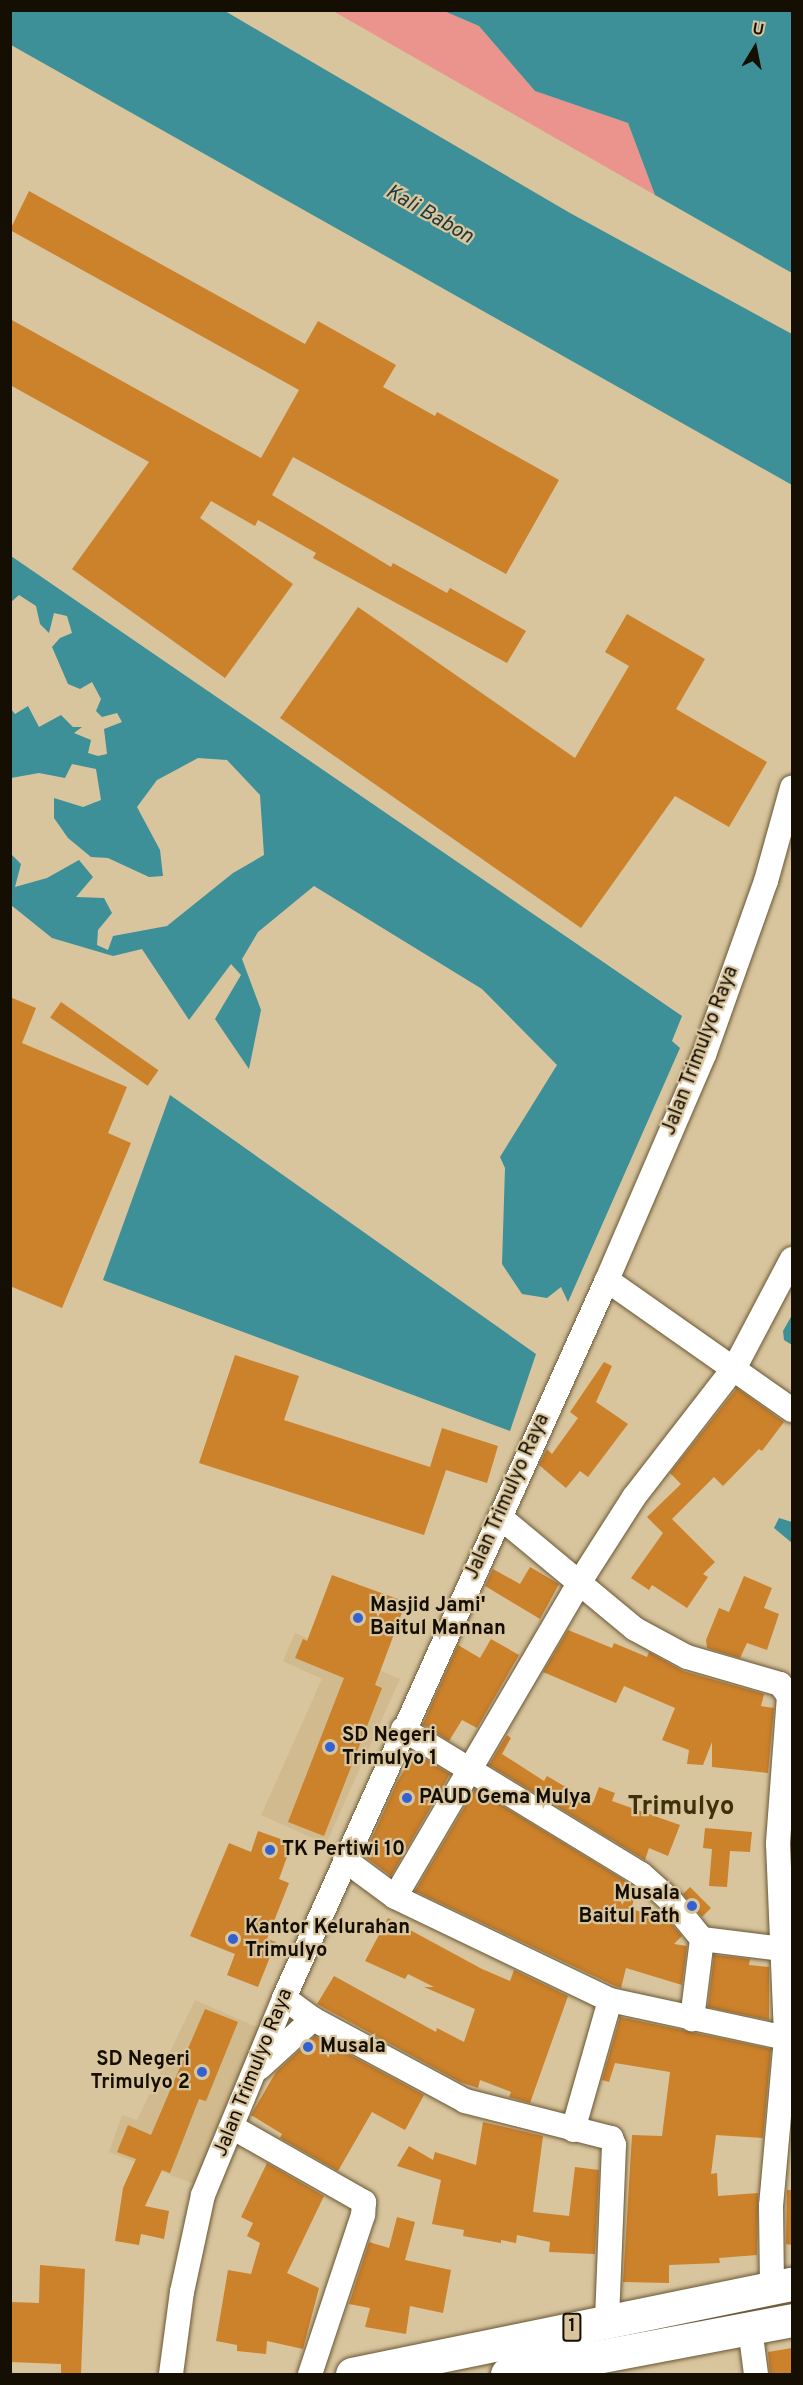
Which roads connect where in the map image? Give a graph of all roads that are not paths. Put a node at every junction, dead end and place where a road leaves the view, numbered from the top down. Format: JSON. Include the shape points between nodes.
{"nodes":[{"id":1,"x":792,"y":788,"type":"edge"},
{"id":2,"x":792,"y":1259,"type":"edge"},
{"id":3,"x":607,"y":1280,"type":"junction"},
{"id":4,"x":735,"y":1367,"type":"junction"},
{"id":5,"x":792,"y":1410,"type":"edge"},
{"id":6,"x":500,"y":1516,"type":"junction"},
{"id":7,"x":579,"y":1583,"type":"junction"},
{"id":8,"x":403,"y":1728,"type":"junction"},
{"id":9,"x":788,"y":1733,"type":"edge"},
{"id":10,"x":471,"y":1769,"type":"junction"},
{"id":11,"x":345,"y":1860,"type":"junction"},
{"id":12,"x":395,"y":1897,"type":"junction"},
{"id":13,"x":785,"y":1903,"type":"edge"},
{"id":14,"x":702,"y":1939,"type":"junction"},
{"id":15,"x":782,"y":1949,"type":"junction"},
{"id":16,"x":284,"y":1998,"type":"junction"},
{"id":17,"x":610,"y":2000,"type":"junction"},
{"id":18,"x":313,"y":2019,"type":"junction"},
{"id":19,"x":692,"y":2019,"type":"junction"},
{"id":20,"x":786,"y":2038,"type":"junction"},
{"id":21,"x":254,"y":2073,"type":"junction"},
{"id":22,"x":232,"y":2127,"type":"junction"},
{"id":23,"x":573,"y":2130,"type":"junction"},
{"id":24,"x":782,"y":2286,"type":"edge"},
{"id":25,"x":607,"y":2320,"type":"junction"},
{"id":26,"x":792,"y":2320,"type":"edge"},
{"id":27,"x":750,"y":2328,"type":"junction"},
{"id":28,"x":171,"y":2374,"type":"edge"},
{"id":29,"x":310,"y":2374,"type":"edge"},
{"id":30,"x":352,"y":2374,"type":"edge"},
{"id":31,"x":507,"y":2374,"type":"edge"},
{"id":32,"x":756,"y":2374,"type":"edge"}],
"edges":[{"from":1,"to":3,"type":"street","name":"Jalan Trimulyo Raya","via":[[766,881],[704,1055]]},
{"from":2,"to":4,"type":"street"},
{"from":3,"to":4,"type":"street"},
{"from":3,"to":6,"type":"street","name":"Jalan Trimulyo Raya"},
{"from":4,"to":5,"type":"street"},
{"from":4,"to":7,"type":"street","via":[[633,1497]]},
{"from":6,"to":7,"type":"street"},
{"from":6,"to":8,"type":"street","name":"Jalan Trimulyo Raya"},
{"from":7,"to":9,"type":"street","via":[[635,1629],[667,1648],[780,1684],[789,1696]]},
{"from":7,"to":10,"type":"street"},
{"from":8,"to":10,"type":"street"},
{"from":8,"to":11,"type":"street","name":"Jalan Trimulyo Raya"},
{"from":9,"to":13,"type":"street"},
{"from":10,"to":12,"type":"street"},
{"from":10,"to":14,"type":"street","via":[[640,1874],[671,1901]]},
{"from":11,"to":12,"type":"street"},
{"from":11,"to":16,"type":"street","name":"Jalan Trimulyo Raya"},
{"from":12,"to":17,"type":"street"},
{"from":13,"to":15,"type":"street"},
{"from":14,"to":15,"type":"street"},
{"from":14,"to":19,"type":"street"},
{"from":15,"to":20,"type":"street"},
{"from":16,"to":18,"type":"street"},
{"from":16,"to":21,"type":"street","name":"Jalan Trimulyo Raya"},
{"from":17,"to":19,"type":"street"},
{"from":17,"to":23,"type":"street"},
{"from":18,"to":21,"type":"street"},
{"from":18,"to":23,"type":"street","via":[[465,2101]]},
{"from":19,"to":20,"type":"street"},
{"from":20,"to":24,"type":"street","via":[[771,2206]]},
{"from":21,"to":22,"type":"street","name":"Jalan Trimulyo Raya"},
{"from":22,"to":28,"type":"street","name":"Jalan Trimulyo Raya","via":[[203,2195],[182,2292]]},
{"from":22,"to":29,"type":"street","via":[[364,2202]]},
{"from":23,"to":25,"type":"street","via":[[607,2136],[614,2145]]},
{"from":24,"to":25,"type":"highway","number":"1"},
{"from":25,"to":30,"type":"highway","number":"1"},
{"from":26,"to":27,"type":"highway","number":"1"},
{"from":27,"to":31,"type":"highway","number":"1"},
{"from":27,"to":32,"type":"street"}]}
